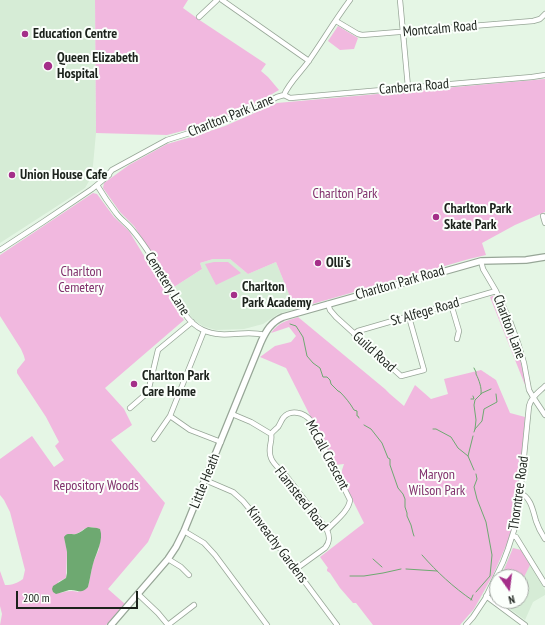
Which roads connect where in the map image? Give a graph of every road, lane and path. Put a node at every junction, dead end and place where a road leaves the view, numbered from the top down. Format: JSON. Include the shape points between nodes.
{"nodes":[{"id":1,"x":217,"y":0,"type":"edge"},
{"id":2,"x":222,"y":0,"type":"edge"},
{"id":3,"x":350,"y":0,"type":"edge"},
{"id":4,"x":400,"y":0,"type":"edge"},
{"id":5,"x":545,"y":14,"type":"edge"},
{"id":6,"x":199,"y":17,"type":"dead end"},
{"id":7,"x":336,"y":21,"type":"junction"},
{"id":8,"x":403,"y":32,"type":"junction"},
{"id":9,"x":309,"y":61,"type":"junction"},
{"id":10,"x":545,"y":75,"type":"edge"},
{"id":11,"x":408,"y":87,"type":"junction"},
{"id":12,"x":284,"y":95,"type":"junction"},
{"id":13,"x":97,"y":185,"type":"junction"},
{"id":14,"x":543,"y":216,"type":"dead end"},
{"id":15,"x":545,"y":223,"type":"edge"},
{"id":16,"x":0,"y":250,"type":"edge"},
{"id":17,"x":545,"y":257,"type":"edge"},
{"id":18,"x":481,"y":260,"type":"junction"},
{"id":19,"x":496,"y":291,"type":"junction"},
{"id":20,"x":328,"y":304,"type":"junction"},
{"id":21,"x":451,"y":304,"type":"junction"},
{"id":22,"x":409,"y":316,"type":"junction"},
{"id":23,"x":192,"y":322,"type":"junction"},
{"id":24,"x":204,"y":331,"type":"junction"},
{"id":25,"x":354,"y":334,"type":"junction"},
{"id":26,"x":264,"y":335,"type":"junction"},
{"id":27,"x":458,"y":339,"type":"dead end"},
{"id":28,"x":545,"y":386,"type":"edge"},
{"id":29,"x":533,"y":398,"type":"junction"},
{"id":30,"x":130,"y":408,"type":"dead end"},
{"id":31,"x":232,"y":414,"type":"junction"},
{"id":32,"x":545,"y":415,"type":"edge"},
{"id":33,"x":170,"y":416,"type":"junction"},
{"id":34,"x":271,"y":434,"type":"junction"},
{"id":35,"x":154,"y":439,"type":"dead end"},
{"id":36,"x":221,"y":442,"type":"junction"},
{"id":37,"x":205,"y":480,"type":"junction"},
{"id":38,"x":520,"y":493,"type":"junction"},
{"id":39,"x":327,"y":530,"type":"junction"},
{"id":40,"x":184,"y":531,"type":"junction"},
{"id":41,"x":513,"y":536,"type":"junction"},
{"id":42,"x":545,"y":539,"type":"edge"},
{"id":43,"x":168,"y":559,"type":"junction"},
{"id":44,"x":296,"y":569,"type":"junction"},
{"id":45,"x":189,"y":575,"type":"dead end"},
{"id":46,"x":545,"y":584,"type":"edge"},
{"id":47,"x":138,"y":594,"type":"junction"},
{"id":48,"x":486,"y":596,"type":"junction"},
{"id":49,"x":194,"y":605,"type":"dead end"},
{"id":50,"x":111,"y":625,"type":"edge"},
{"id":51,"x":167,"y":625,"type":"edge"},
{"id":52,"x":268,"y":625,"type":"edge"},
{"id":53,"x":337,"y":625,"type":"edge"},
{"id":54,"x":466,"y":625,"type":"edge"},
{"id":55,"x":526,"y":625,"type":"edge"}],
"edges":[{"from":1,"to":6,"type":"street"},
{"from":2,"to":9,"type":"street"},
{"from":3,"to":7,"type":"street","name":"Charlton Park Lane"},
{"from":4,"to":8,"type":"street"},
{"from":5,"to":8,"type":"street","name":"Montcalm Road","via":[[540,19],[533,20]]},
{"from":7,"to":8,"type":"street","name":"Montcalm Road","via":[[362,35]]},
{"from":7,"to":9,"type":"street","name":"Charlton Park Lane"},
{"from":8,"to":11,"type":"street"},
{"from":9,"to":12,"type":"street","name":"Charlton Park Lane"},
{"from":10,"to":11,"type":"street","name":"Canberra Road"},
{"from":11,"to":12,"type":"street","name":"Canberra Road","via":[[290,98]]},
{"from":12,"to":13,"type":"street","name":"Charlton Park Lane","via":[[212,126],[167,140],[110,172]]},
{"from":13,"to":16,"type":"street","name":"Charlton Park Lane"},
{"from":13,"to":23,"type":"street","name":"Cemetery Lane","via":[[116,214],[133,230]]},
{"from":14,"to":15,"type":"street"},
{"from":17,"to":18,"type":"main road","name":"Charlton Park Road","via":[[526,260]]},
{"from":18,"to":19,"type":"street","name":"Charlton Lane"},
{"from":18,"to":20,"type":"main road","name":"Charlton Park Road"},
{"from":19,"to":21,"type":"street","name":"St Alfege Road"},
{"from":19,"to":29,"type":"street","name":"Charlton Lane","via":[[518,343]]},
{"from":20,"to":25,"type":"street","name":"Guild Road","via":[[332,313]]},
{"from":20,"to":26,"type":"main road","name":"Charlton Park Road","via":[[279,319],[271,324]]},
{"from":21,"to":22,"type":"street","name":"St Alfege Road"},
{"from":21,"to":27,"type":"street","via":[[459,330]]},
{"from":22,"to":25,"type":"street","name":"St Alfege Road"},
{"from":22,"to":25,"type":"street","name":"Guild Road","via":[[424,370],[401,376]]},
{"from":23,"to":24,"type":"street","name":"Cemetery Lane"},
{"from":23,"to":30,"type":"street","via":[[158,350],[149,388]]},
{"from":24,"to":26,"type":"street","name":"Cemetery Lane","via":[[219,335]]},
{"from":24,"to":33,"type":"street"},
{"from":26,"to":31,"type":"main road","name":"Little Heath"},
{"from":28,"to":29,"type":"street"},
{"from":29,"to":32,"type":"street","name":"Charlton Lane"},
{"from":29,"to":38,"type":"street","name":"Thorntree Road","via":[[529,406]]},
{"from":31,"to":34,"type":"street"},
{"from":31,"to":36,"type":"main road","name":"Little Heath"},
{"from":33,"to":35,"type":"street"},
{"from":33,"to":36,"type":"street","via":[[190,430]]},
{"from":34,"to":39,"type":"street","name":"Flamsteed Road","via":[[271,459]]},
{"from":34,"to":39,"type":"street","name":"McCall Crescent","via":[[283,418],[291,413],[303,414],[311,421],[350,500],[347,509]]},
{"from":36,"to":37,"type":"main road","name":"Little Heath"},
{"from":37,"to":40,"type":"main road","name":"Little Heath"},
{"from":37,"to":44,"type":"street","name":"Kinveachy Gardens","via":[[233,492],[243,501]]},
{"from":38,"to":41,"type":"street","name":"Thorntree Road"},
{"from":38,"to":42,"type":"street","via":[[527,497]]},
{"from":39,"to":44,"type":"street","name":"Flamsteed Road","via":[[328,545]]},
{"from":40,"to":43,"type":"main road","name":"Little Heath"},
{"from":40,"to":52,"type":"street","via":[[201,540],[211,550]]},
{"from":41,"to":46,"type":"street"},
{"from":41,"to":48,"type":"street","name":"Thorntree Road"},
{"from":43,"to":45,"type":"street"},
{"from":43,"to":47,"type":"main road","name":"Little Heath"},
{"from":44,"to":53,"type":"street","name":"Kinveachy Gardens"},
{"from":47,"to":50,"type":"main road","name":"Little Heath"},
{"from":47,"to":51,"type":"street"},
{"from":48,"to":54,"type":"street","name":"Thorntree Road"},
{"from":48,"to":55,"type":"street"},
{"from":49,"to":51,"type":"street"}]}
